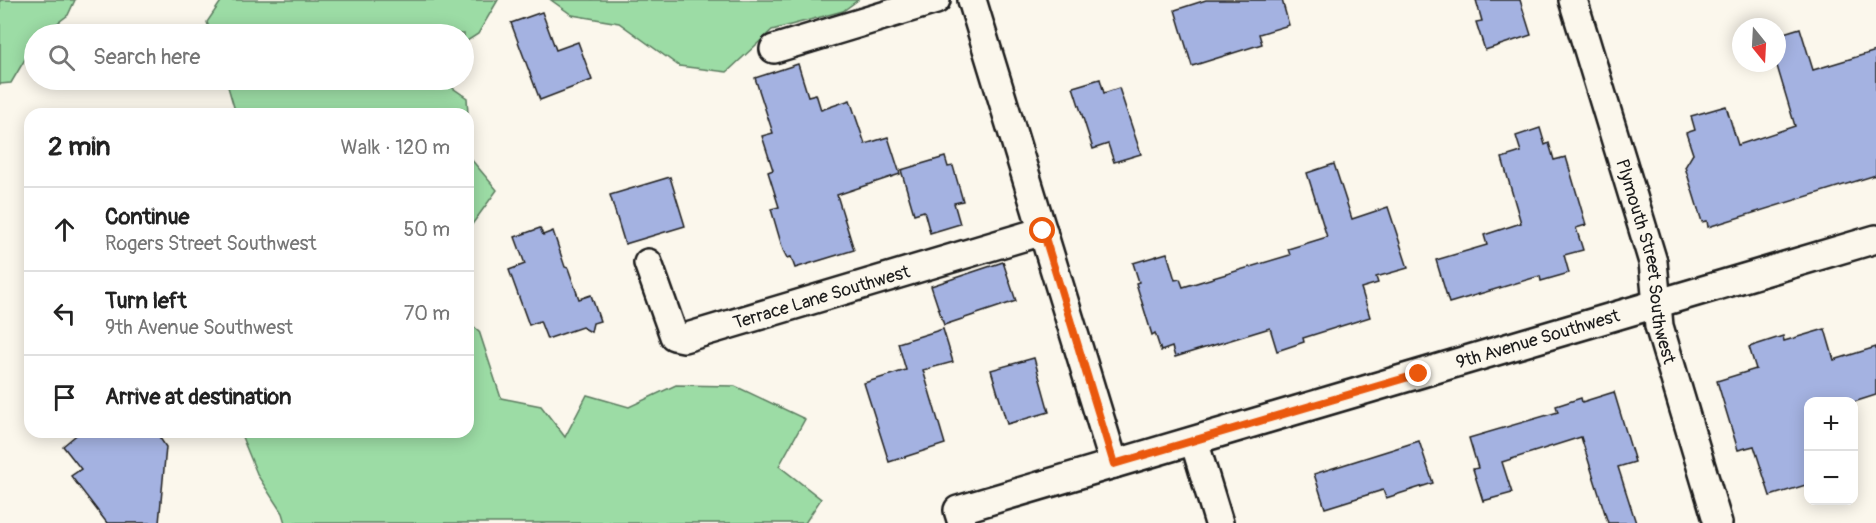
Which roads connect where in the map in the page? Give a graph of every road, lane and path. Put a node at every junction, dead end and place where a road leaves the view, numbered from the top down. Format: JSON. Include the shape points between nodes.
{"nodes":[{"id":1,"x":936,"y":0,"type":"edge"},
{"id":2,"x":972,"y":0,"type":"edge"},
{"id":3,"x":1572,"y":0,"type":"edge"},
{"id":4,"x":774,"y":49,"type":"dead end"},
{"id":5,"x":1043,"y":231,"type":"junction"},
{"id":6,"x":1876,"y":239,"type":"edge"},
{"id":7,"x":648,"y":262,"type":"dead end"},
{"id":8,"x":1657,"y":304,"type":"junction"},
{"id":9,"x":1194,"y":441,"type":"junction"},
{"id":10,"x":1114,"y":464,"type":"junction"},
{"id":11,"x":960,"y":517,"type":"edge"},
{"id":12,"x":1219,"y":523,"type":"edge"},
{"id":13,"x":1718,"y":523,"type":"edge"}],
"edges":[{"from":1,"to":4,"type":"street"},
{"from":2,"to":5,"type":"street"},
{"from":3,"to":8,"type":"street","name":"Plymouth Street Southwest","via":[[1653,262]]},
{"from":5,"to":7,"type":"street","name":"Terrace Lane Southwest","via":[[684,338],[674,336]]},
{"from":5,"to":10,"type":"street"},
{"from":6,"to":8,"type":"street","name":"9th Avenue Southwest"},
{"from":8,"to":9,"type":"street","name":"9th Avenue Southwest"},
{"from":8,"to":13,"type":"street","name":"Plymouth Street Southwest","via":[[1659,326]]},
{"from":9,"to":10,"type":"street","name":"9th Avenue Southwest"},
{"from":9,"to":12,"type":"street"},
{"from":10,"to":11,"type":"street","name":"9th Avenue Southwest"}]}
